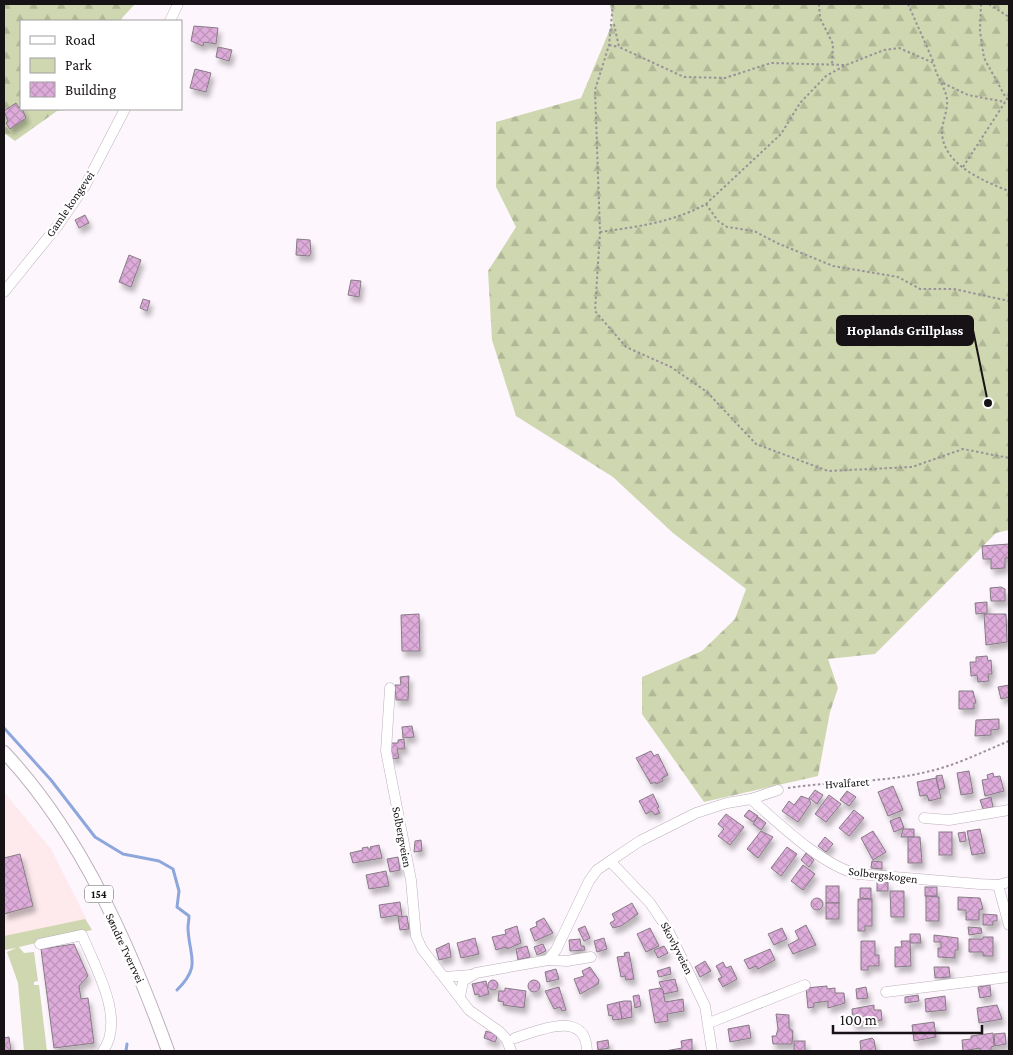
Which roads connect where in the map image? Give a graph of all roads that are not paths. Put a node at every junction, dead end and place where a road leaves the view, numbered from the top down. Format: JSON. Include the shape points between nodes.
{"nodes":[{"id":1,"x":178,"y":4,"type":"edge"},
{"id":2,"x":170,"y":20,"type":"edge"},
{"id":3,"x":124,"y":110,"type":"edge"},
{"id":4,"x":4,"y":292,"type":"edge"},
{"id":5,"x":390,"y":688,"type":"dead end"},
{"id":6,"x":4,"y":752,"type":"edge"},
{"id":7,"x":778,"y":790,"type":"road end"},
{"id":8,"x":751,"y":799,"type":"junction"},
{"id":9,"x":1009,"y":810,"type":"edge"},
{"id":10,"x":924,"y":818,"type":"dead end"},
{"id":11,"x":610,"y":861,"type":"junction"},
{"id":12,"x":1009,"y":882,"type":"edge"},
{"id":13,"x":998,"y":885,"type":"junction"},
{"id":14,"x":1009,"y":925,"type":"edge"},
{"id":15,"x":40,"y":944,"type":"dead end"},
{"id":16,"x":591,"y":957,"type":"dead end"},
{"id":17,"x":548,"y":960,"type":"junction"},
{"id":18,"x":471,"y":975,"type":"junction"},
{"id":19,"x":444,"y":977,"type":"junction"},
{"id":20,"x":1009,"y":977,"type":"edge"},
{"id":21,"x":805,"y":985,"type":"dead end"},
{"id":22,"x":886,"y":992,"type":"dead end"},
{"id":23,"x":460,"y":997,"type":"junction"},
{"id":24,"x":546,"y":1023,"type":"dead end"},
{"id":25,"x":709,"y":1023,"type":"junction"},
{"id":26,"x":512,"y":1044,"type":"edge"},
{"id":27,"x":103,"y":1051,"type":"edge"},
{"id":28,"x":168,"y":1051,"type":"edge"},
{"id":29,"x":587,"y":1051,"type":"edge"},
{"id":30,"x":712,"y":1051,"type":"edge"}],
"edges":[{"from":1,"to":2,"type":"street"},
{"from":3,"to":4,"type":"street","name":"Gamle kongevei","via":[[86,186]]},
{"from":5,"to":19,"type":"street","name":"Solbergveien","via":[[386,750],[411,880],[416,936]]},
{"from":6,"to":28,"type":"main road","name":"Søndre Tverrvei","number":"154","via":[[42,800],[80,858],[132,962]]},
{"from":7,"to":8,"type":"street"},
{"from":8,"to":11,"type":"street","via":[[683,819]]},
{"from":8,"to":13,"type":"street","name":"Solbergskogen","via":[[826,860],[844,870],[869,875]]},
{"from":9,"to":10,"type":"street","via":[[949,820]]},
{"from":11,"to":17,"type":"street","via":[[597,870],[590,881]]},
{"from":11,"to":25,"type":"street","name":"Skovlyveien","via":[[650,903],[667,928],[705,1006]]},
{"from":12,"to":13,"type":"street","name":"Solbergskogen"},
{"from":13,"to":14,"type":"street"},
{"from":15,"to":27,"type":"street","via":[[82,935],[111,1012],[110,1037]]},
{"from":16,"to":17,"type":"street"},
{"from":17,"to":18,"type":"street"},
{"from":18,"to":19,"type":"street"},
{"from":18,"to":23,"type":"street","via":[[463,982]]},
{"from":19,"to":23,"type":"street","name":"Solbergveien"},
{"from":20,"to":22,"type":"street"},
{"from":21,"to":25,"type":"street"},
{"from":23,"to":26,"type":"street","name":"Solbergveien","via":[[476,1016]]},
{"from":24,"to":26,"type":"street","via":[[523,1029]]},
{"from":25,"to":30,"type":"street","name":"Skovlyveien"},
{"from":26,"to":29,"type":"street","via":[[546,1028],[573,1027],[586,1036]]}]}
